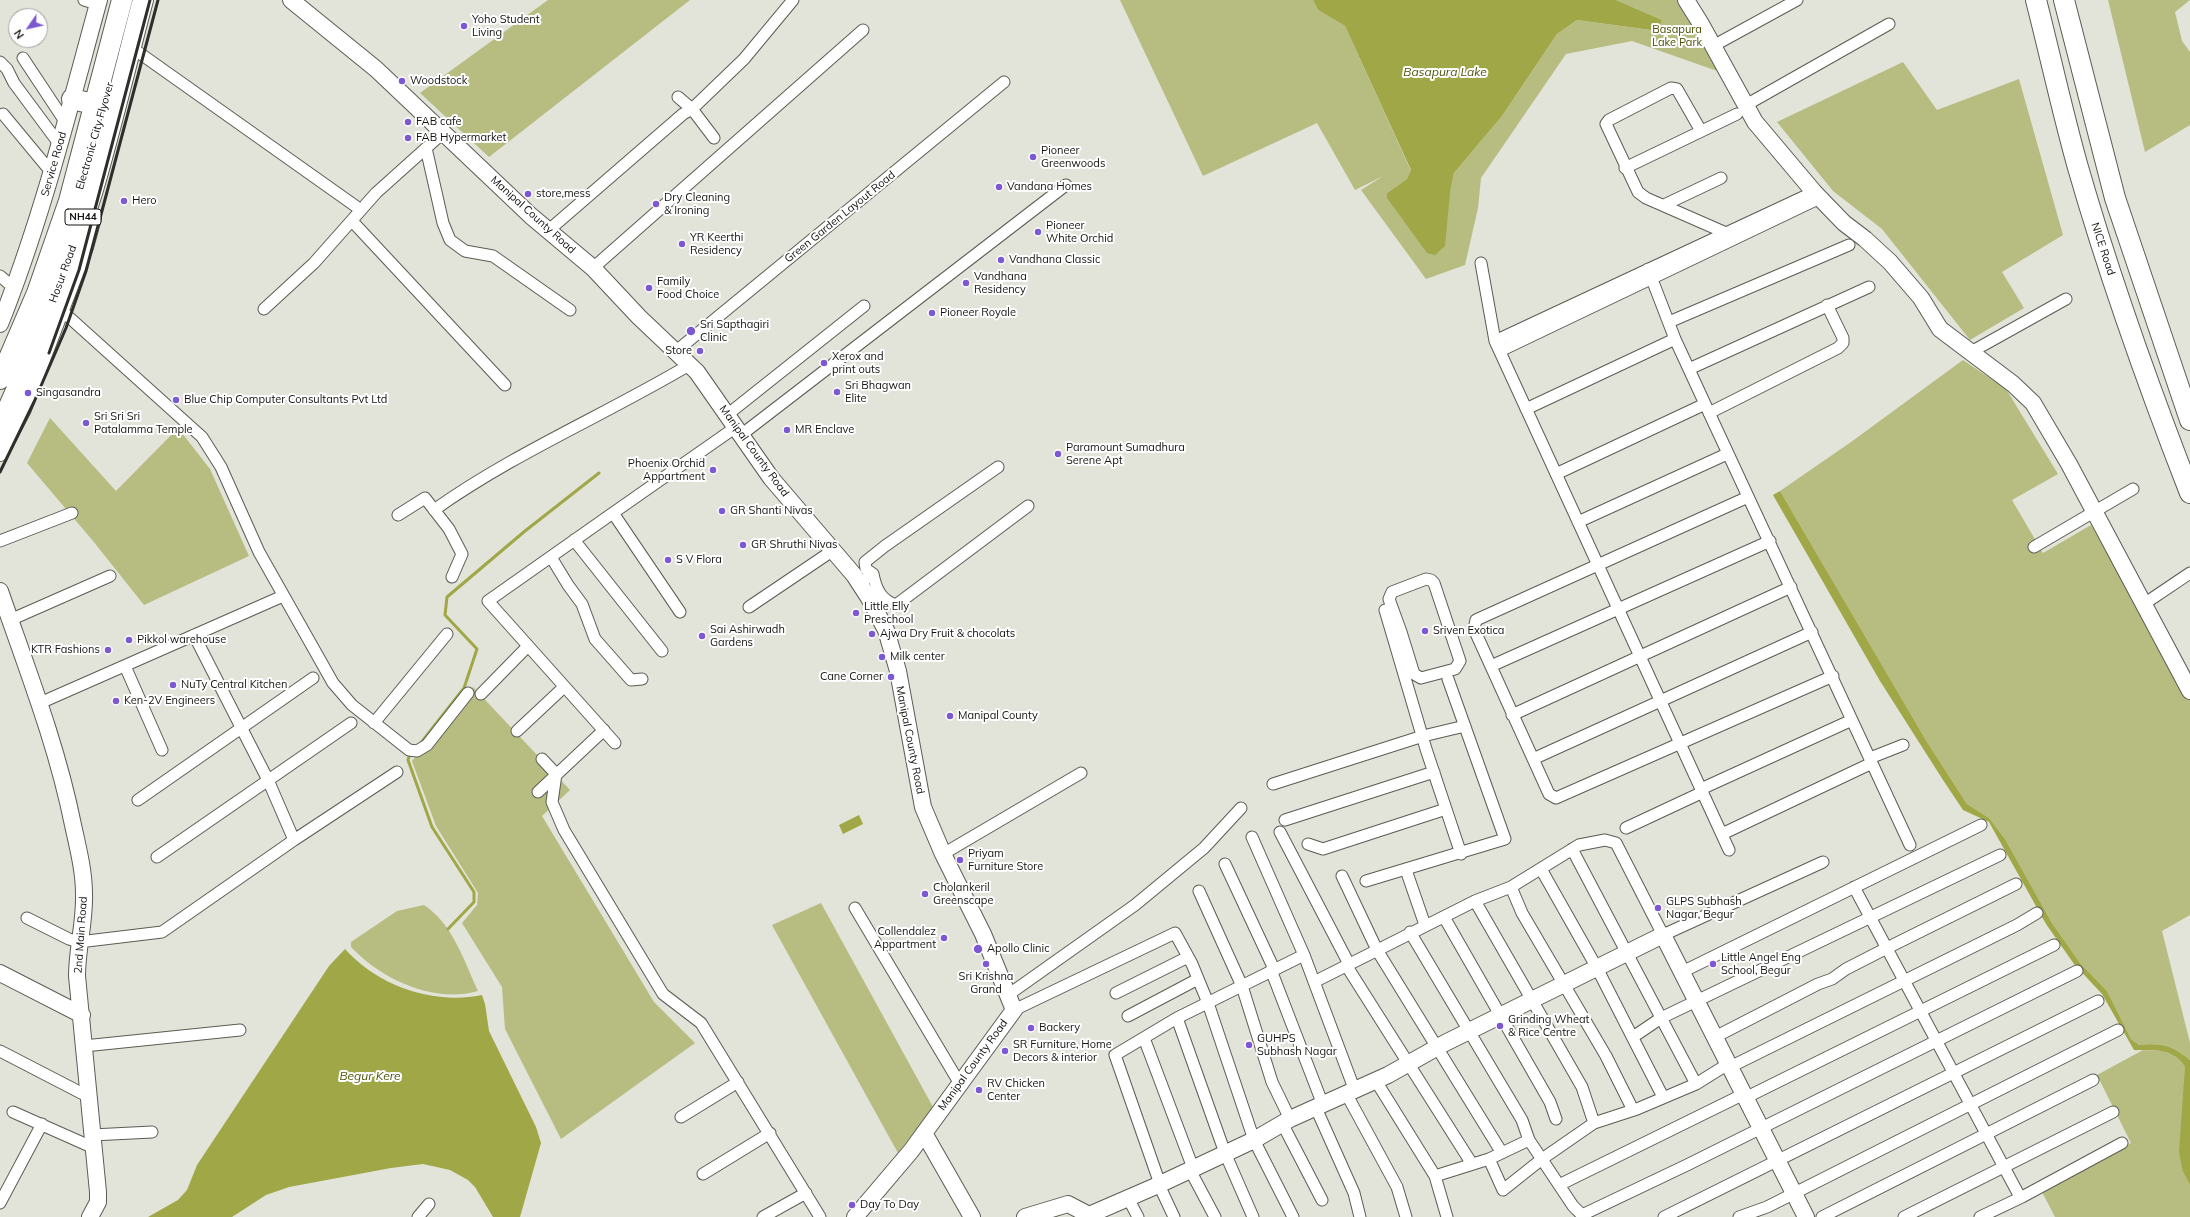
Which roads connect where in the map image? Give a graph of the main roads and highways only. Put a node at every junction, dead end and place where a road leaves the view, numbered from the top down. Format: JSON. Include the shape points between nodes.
{"nodes":[{"id":1,"x":122,"y":0,"type":"edge"},
{"id":2,"x":133,"y":0,"type":"edge"},
{"id":3,"x":143,"y":0,"type":"edge"},
{"id":4,"x":2036,"y":0,"type":"edge"},
{"id":5,"x":2064,"y":0,"type":"edge"},
{"id":6,"x":99,"y":1,"type":"edge"},
{"id":7,"x":0,"y":365,"type":"edge"},
{"id":8,"x":0,"y":379,"type":"edge"},
{"id":9,"x":0,"y":404,"type":"edge"},
{"id":10,"x":2190,"y":420,"type":"edge"},
{"id":11,"x":0,"y":426,"type":"edge"},
{"id":12,"x":2190,"y":493,"type":"edge"}],
"edges":[{"from":1,"to":8,"type":"highway","name":"Electronic City Flyover","via":[[69,201],[37,293]]},
{"from":2,"to":9,"type":"highway","name":"Electronic City Flyover","via":[[69,228],[33,330]]},
{"from":3,"to":11,"type":"highway","name":"Hosur Road","number":"NH44","via":[[92,192],[68,263]]},
{"from":4,"to":12,"type":"highway","name":"NICE Road","via":[[2077,163],[2101,243],[2153,396]]},
{"from":5,"to":10,"type":"highway","via":[[2115,198]]},
{"from":6,"to":7,"type":"highway","number":"NH44","via":[[63,199],[33,285]]}]}
